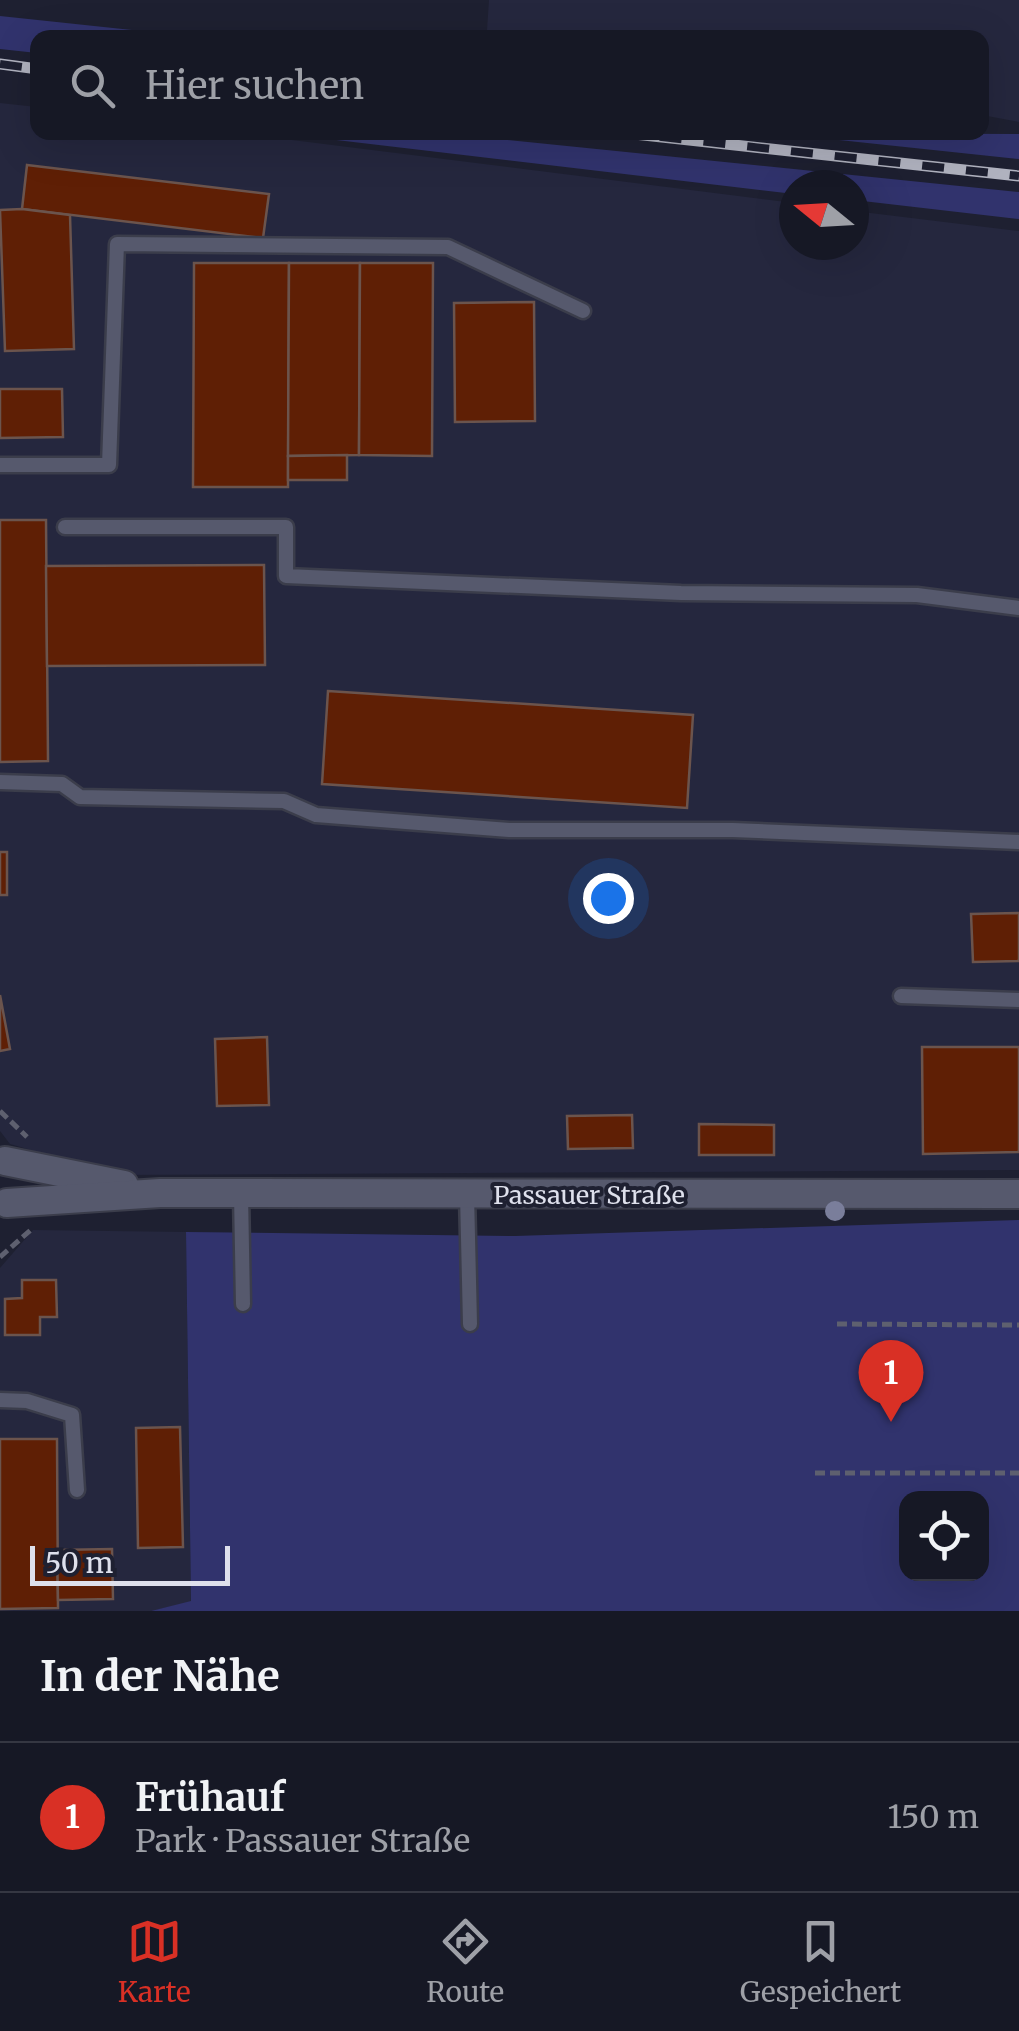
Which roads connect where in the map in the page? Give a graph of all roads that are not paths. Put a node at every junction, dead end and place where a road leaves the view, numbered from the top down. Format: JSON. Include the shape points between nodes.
{"nodes":[{"id":1,"x":584,"y":310,"type":"dead end"},
{"id":2,"x":0,"y":465,"type":"edge"},
{"id":3,"x":65,"y":527,"type":"dead end"},
{"id":4,"x":1019,"y":608,"type":"edge"},
{"id":5,"x":0,"y":782,"type":"edge"},
{"id":6,"x":1019,"y":842,"type":"edge"},
{"id":7,"x":901,"y":996,"type":"dead end"},
{"id":8,"x":1019,"y":1000,"type":"edge"},
{"id":9,"x":3,"y":1156,"type":"edge"},
{"id":10,"x":160,"y":1193,"type":"junction"},
{"id":11,"x":241,"y":1194,"type":"junction"},
{"id":12,"x":468,"y":1194,"type":"junction"},
{"id":13,"x":1019,"y":1194,"type":"edge"},
{"id":14,"x":4,"y":1211,"type":"edge"},
{"id":15,"x":242,"y":1304,"type":"dead end"},
{"id":16,"x":470,"y":1324,"type":"dead end"},
{"id":17,"x":0,"y":1400,"type":"edge"},
{"id":18,"x":77,"y":1490,"type":"dead end"}],
"edges":[{"from":1,"to":2,"type":"lane","via":[[448,247],[116,244],[108,465]]},
{"from":3,"to":4,"type":"lane","via":[[286,527],[286,576],[682,593],[917,595]]},
{"from":5,"to":6,"type":"lane","via":[[62,784],[80,797],[284,802],[316,815],[509,830],[733,830]]},
{"from":7,"to":8,"type":"lane"},
{"from":9,"to":10,"type":"street","name":"Passauer Straße"},
{"from":9,"to":14,"type":"street"},
{"from":10,"to":11,"type":"street","name":"Passauer Straße"},
{"from":10,"to":14,"type":"street","name":"Passauer Straße"},
{"from":11,"to":12,"type":"street","name":"Passauer Straße"},
{"from":11,"to":15,"type":"lane"},
{"from":12,"to":13,"type":"street","name":"Passauer Straße"},
{"from":12,"to":16,"type":"lane"},
{"from":17,"to":18,"type":"lane","via":[[72,1415]]}]}
